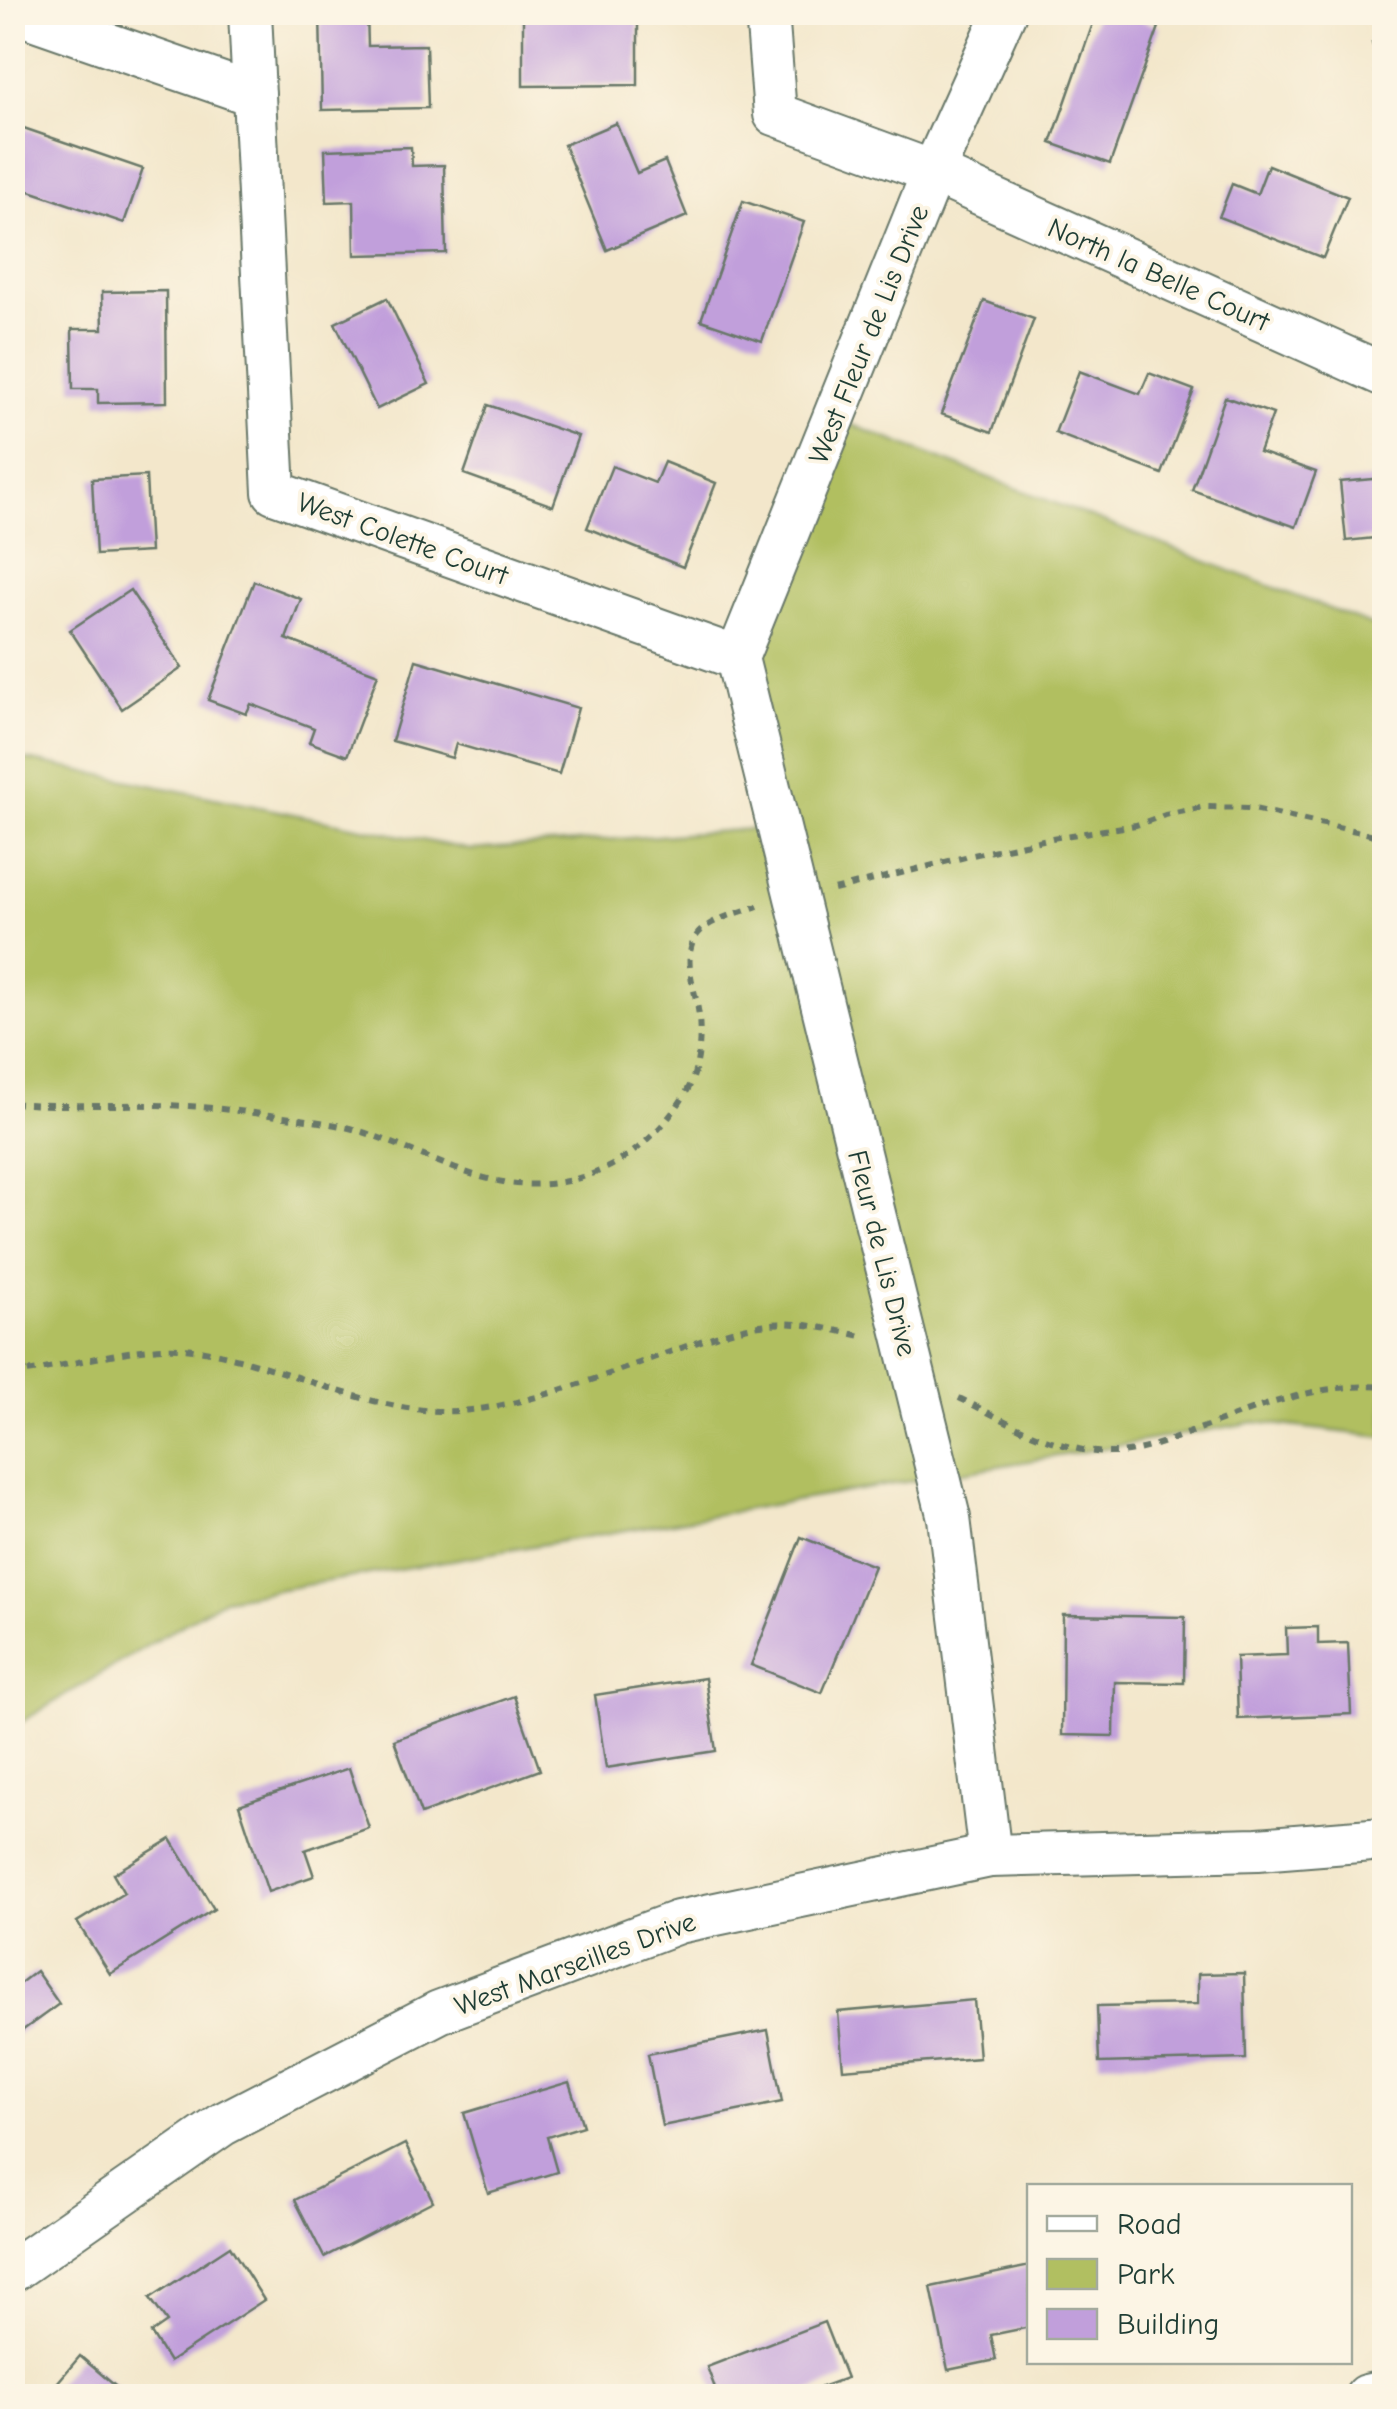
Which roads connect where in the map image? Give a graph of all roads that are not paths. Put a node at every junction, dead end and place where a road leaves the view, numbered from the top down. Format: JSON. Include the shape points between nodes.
{"nodes":[{"id":1,"x":15,"y":12,"type":"edge"},
{"id":2,"x":250,"y":12,"type":"edge"},
{"id":3,"x":767,"y":12,"type":"edge"},
{"id":4,"x":1005,"y":12,"type":"edge"},
{"id":5,"x":254,"y":95,"type":"junction"},
{"id":6,"x":933,"y":172,"type":"junction"},
{"id":7,"x":1384,"y":375,"type":"edge"},
{"id":8,"x":737,"y":658,"type":"junction"},
{"id":9,"x":1384,"y":1840,"type":"edge"},
{"id":10,"x":990,"y":1856,"type":"junction"},
{"id":11,"x":12,"y":2271,"type":"edge"},
{"id":12,"x":1384,"y":2392,"type":"edge"},
{"id":13,"x":1366,"y":2396,"type":"edge"}],
"edges":[{"from":1,"to":5,"type":"street"},
{"from":2,"to":5,"type":"street","name":"West Colette Court"},
{"from":3,"to":6,"type":"street","name":"North la Belle Court","via":[[775,114]]},
{"from":4,"to":6,"type":"street","name":"West Fleur de Lis Drive"},
{"from":5,"to":8,"type":"street","name":"West Colette Court","via":[[274,492]]},
{"from":6,"to":7,"type":"street","name":"North la Belle Court"},
{"from":6,"to":8,"type":"street","name":"West Fleur de Lis Drive"},
{"from":8,"to":10,"type":"street","name":"Fleur de Lis Drive","via":[[949,1518]]},
{"from":9,"to":10,"type":"street","name":"West Marseilles Drive"},
{"from":10,"to":11,"type":"street","name":"West Marseilles Drive","via":[[678,1922],[439,2012],[224,2124]]},
{"from":12,"to":13,"type":"street"}]}
